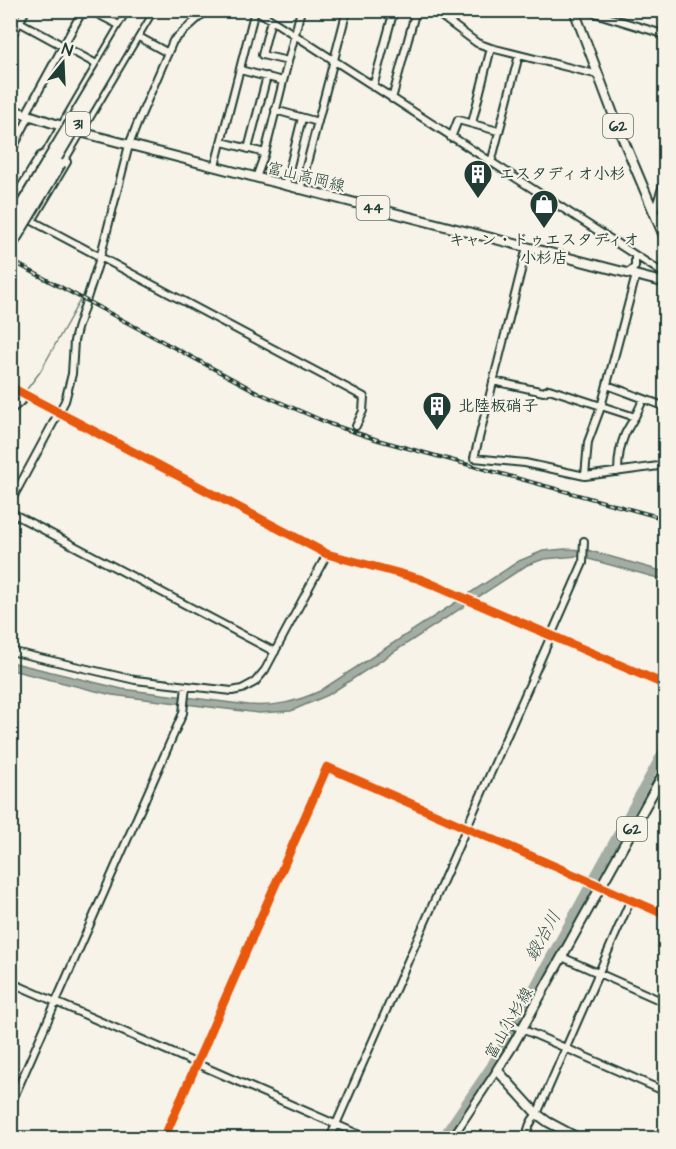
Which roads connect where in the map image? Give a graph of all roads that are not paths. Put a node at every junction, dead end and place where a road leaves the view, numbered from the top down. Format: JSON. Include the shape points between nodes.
{"nodes":[{"id":1,"x":26,"y":10,"type":"edge"},
{"id":2,"x":83,"y":10,"type":"edge"},
{"id":3,"x":90,"y":10,"type":"edge"},
{"id":4,"x":130,"y":10,"type":"edge"},
{"id":5,"x":137,"y":10,"type":"edge"},
{"id":6,"x":146,"y":10,"type":"edge"},
{"id":7,"x":152,"y":10,"type":"edge"},
{"id":8,"x":207,"y":10,"type":"edge"},
{"id":9,"x":255,"y":10,"type":"edge"},
{"id":10,"x":301,"y":10,"type":"edge"},
{"id":11,"x":348,"y":10,"type":"edge"},
{"id":12,"x":394,"y":10,"type":"edge"},
{"id":13,"x":416,"y":10,"type":"edge"},
{"id":14,"x":433,"y":10,"type":"edge"},
{"id":15,"x":585,"y":10,"type":"edge"},
{"id":16,"x":576,"y":11,"type":"edge"},
{"id":17,"x":10,"y":17,"type":"edge"},
{"id":18,"x":271,"y":20,"type":"junction"},
{"id":19,"x":20,"y":22,"type":"junction"},
{"id":20,"x":121,"y":26,"type":"junction"},
{"id":21,"x":666,"y":34,"type":"edge"},
{"id":22,"x":294,"y":35,"type":"junction"},
{"id":23,"x":136,"y":36,"type":"junction"},
{"id":24,"x":10,"y":39,"type":"edge"},
{"id":25,"x":62,"y":46,"type":"junction"},
{"id":26,"x":491,"y":48,"type":"junction"},
{"id":27,"x":168,"y":53,"type":"junction"},
{"id":28,"x":519,"y":56,"type":"junction"},
{"id":29,"x":288,"y":61,"type":"junction"},
{"id":30,"x":334,"y":62,"type":"junction"},
{"id":31,"x":98,"y":65,"type":"junction"},
{"id":32,"x":240,"y":69,"type":"junction"},
{"id":33,"x":599,"y":75,"type":"junction"},
{"id":34,"x":267,"y":76,"type":"junction"},
{"id":35,"x":283,"y":81,"type":"junction"},
{"id":36,"x":374,"y":87,"type":"junction"},
{"id":37,"x":392,"y":99,"type":"junction"},
{"id":38,"x":10,"y":109,"type":"edge"},
{"id":39,"x":276,"y":111,"type":"junction"},
{"id":40,"x":28,"y":115,"type":"junction"},
{"id":41,"x":302,"y":118,"type":"junction"},
{"id":42,"x":318,"y":122,"type":"junction"},
{"id":43,"x":472,"y":123,"type":"junction"},
{"id":44,"x":62,"y":126,"type":"junction"},
{"id":45,"x":498,"y":131,"type":"junction"},
{"id":46,"x":80,"y":132,"type":"junction"},
{"id":47,"x":452,"y":138,"type":"junction"},
{"id":48,"x":222,"y":142,"type":"junction"},
{"id":49,"x":129,"y":145,"type":"junction"},
{"id":50,"x":248,"y":149,"type":"junction"},
{"id":51,"x":68,"y":153,"type":"junction"},
{"id":52,"x":265,"y":153,"type":"junction"},
{"id":53,"x":10,"y":154,"type":"edge"},
{"id":54,"x":44,"y":157,"type":"junction"},
{"id":55,"x":491,"y":163,"type":"junction"},
{"id":56,"x":214,"y":166,"type":"junction"},
{"id":57,"x":666,"y":176,"type":"edge"},
{"id":58,"x":256,"y":178,"type":"junction"},
{"id":59,"x":285,"y":186,"type":"junction"},
{"id":60,"x":300,"y":190,"type":"junction"},
{"id":61,"x":10,"y":207,"type":"edge"},
{"id":62,"x":654,"y":213,"type":"junction"},
{"id":63,"x":10,"y":214,"type":"edge"},
{"id":64,"x":32,"y":221,"type":"junction"},
{"id":65,"x":10,"y":223,"type":"edge"},
{"id":66,"x":10,"y":238,"type":"edge"},
{"id":67,"x":666,"y":241,"type":"edge"},
{"id":68,"x":527,"y":247,"type":"junction"},
{"id":69,"x":10,"y":249,"type":"edge"},
{"id":70,"x":635,"y":255,"type":"junction"},
{"id":71,"x":100,"y":258,"type":"junction"},
{"id":72,"x":664,"y":272,"type":"edge"},
{"id":73,"x":632,"y":274,"type":"junction"},
{"id":74,"x":666,"y":283,"type":"edge"},
{"id":75,"x":493,"y":381,"type":"junction"},
{"id":76,"x":607,"y":385,"type":"junction"},
{"id":77,"x":10,"y":387,"type":"edge"},
{"id":78,"x":27,"y":396,"type":"junction"},
{"id":79,"x":644,"y":399,"type":"junction"},
{"id":80,"x":666,"y":406,"type":"edge"},
{"id":81,"x":601,"y":407,"type":"junction"},
{"id":82,"x":10,"y":411,"type":"edge"},
{"id":83,"x":59,"y":412,"type":"junction"},
{"id":84,"x":635,"y":417,"type":"junction"},
{"id":85,"x":356,"y":426,"type":"dead end"},
{"id":86,"x":666,"y":465,"type":"edge"},
{"id":87,"x":618,"y":472,"type":"junction"},
{"id":88,"x":585,"y":476,"type":"junction"},
{"id":89,"x":10,"y":503,"type":"edge"},
{"id":90,"x":10,"y":512,"type":"edge"},
{"id":91,"x":584,"y":544,"type":"dead end"},
{"id":92,"x":327,"y":554,"type":"junction"},
{"id":93,"x":551,"y":636,"type":"junction"},
{"id":94,"x":10,"y":651,"type":"edge"},
{"id":95,"x":275,"y":652,"type":"junction"},
{"id":96,"x":666,"y":685,"type":"edge"},
{"id":97,"x":186,"y":686,"type":"junction"},
{"id":98,"x":665,"y":772,"type":"edge"},
{"id":99,"x":466,"y":829,"type":"junction"},
{"id":100,"x":600,"y":885,"type":"junction"},
{"id":101,"x":631,"y":899,"type":"junction"},
{"id":102,"x":666,"y":915,"type":"edge"},
{"id":103,"x":562,"y":957,"type":"junction"},
{"id":104,"x":599,"y":974,"type":"junction"},
{"id":105,"x":10,"y":982,"type":"edge"},
{"id":106,"x":56,"y":1002,"type":"junction"},
{"id":107,"x":666,"y":1003,"type":"edge"},
{"id":108,"x":506,"y":1022,"type":"dead end"},
{"id":109,"x":519,"y":1028,"type":"junction"},
{"id":110,"x":565,"y":1048,"type":"junction"},
{"id":111,"x":197,"y":1064,"type":"junction"},
{"id":112,"x":497,"y":1070,"type":"junction"},
{"id":113,"x":666,"y":1092,"type":"edge"},
{"id":114,"x":10,"y":1106,"type":"edge"},
{"id":115,"x":537,"y":1114,"type":"junction"},
{"id":116,"x":336,"y":1125,"type":"junction"},
{"id":117,"x":164,"y":1138,"type":"edge"},
{"id":118,"x":330,"y":1138,"type":"edge"},
{"id":119,"x":367,"y":1138,"type":"edge"},
{"id":120,"x":452,"y":1138,"type":"edge"},
{"id":121,"x":528,"y":1138,"type":"edge"},
{"id":122,"x":578,"y":1138,"type":"edge"}],
"edges":[{"from":1,"to":19,"type":"street"},
{"from":2,"to":25,"type":"street"},
{"from":3,"to":20,"type":"street"},
{"from":4,"to":20,"type":"main road","number":"31"},
{"from":5,"to":65,"type":"main road","number":"31","bridge":true},
{"from":6,"to":66,"type":"main road","number":"31","bridge":true},
{"from":7,"to":23,"type":"main road","number":"31"},
{"from":8,"to":27,"type":"street","via":[[173,41]]},
{"from":9,"to":18,"type":"street"},
{"from":9,"to":32,"type":"street"},
{"from":10,"to":22,"type":"street"},
{"from":11,"to":30,"type":"street"},
{"from":12,"to":36,"type":"street"},
{"from":13,"to":37,"type":"street"},
{"from":14,"to":26,"type":"street","via":[[477,43]]},
{"from":15,"to":21,"type":"street"},
{"from":16,"to":33,"type":"main road","number":"62"},
{"from":17,"to":19,"type":"street"},
{"from":18,"to":22,"type":"street"},
{"from":18,"to":29,"type":"street","via":[[262,55]]},
{"from":19,"to":24,"type":"street"},
{"from":19,"to":25,"type":"street"},
{"from":20,"to":31,"type":"main road","number":"31"},
{"from":22,"to":29,"type":"street"},
{"from":22,"to":30,"type":"street"},
{"from":23,"to":27,"type":"street"},
{"from":23,"to":46,"type":"main road","number":"31"},
{"from":25,"to":31,"type":"street"},
{"from":25,"to":40,"type":"street"},
{"from":26,"to":28,"type":"street"},
{"from":26,"to":43,"type":"street"},
{"from":27,"to":49,"type":"street"},
{"from":28,"to":33,"type":"street"},
{"from":28,"to":45,"type":"street"},
{"from":29,"to":35,"type":"street"},
{"from":30,"to":36,"type":"street"},
{"from":30,"to":42,"type":"street"},
{"from":31,"to":44,"type":"main road","number":"31"},
{"from":32,"to":34,"type":"street"},
{"from":32,"to":48,"type":"street"},
{"from":33,"to":62,"type":"main road","number":"62"},
{"from":34,"to":35,"type":"street"},
{"from":34,"to":50,"type":"street"},
{"from":35,"to":39,"type":"street"},
{"from":36,"to":37,"type":"street"},
{"from":37,"to":47,"type":"street"},
{"from":38,"to":40,"type":"main road","name":"富山高岡線","number":"44"},
{"from":39,"to":41,"type":"street"},
{"from":39,"to":52,"type":"street"},
{"from":40,"to":44,"type":"main road","name":"富山高岡線","number":"44"},
{"from":40,"to":53,"type":"street"},
{"from":41,"to":42,"type":"street"},
{"from":41,"to":59,"type":"street"},
{"from":42,"to":60,"type":"street"},
{"from":43,"to":45,"type":"street"},
{"from":43,"to":47,"type":"street","via":[[458,120]]},
{"from":44,"to":46,"type":"main road","name":"富山高岡線","number":"44"},
{"from":44,"to":54,"type":"main road","number":"31"},
{"from":45,"to":55,"type":"street"},
{"from":46,"to":49,"type":"main road","name":"富山高岡線","number":"44"},
{"from":46,"to":51,"type":"main road","number":"31"},
{"from":47,"to":55,"type":"street"},
{"from":48,"to":50,"type":"street"},
{"from":48,"to":56,"type":"street"},
{"from":49,"to":56,"type":"main road","name":"富山高岡線","number":"44"},
{"from":49,"to":71,"type":"street"},
{"from":50,"to":52,"type":"street"},
{"from":51,"to":64,"type":"street","via":[[67,162]]},
{"from":51,"to":69,"type":"main road","number":"31","bridge":true},
{"from":52,"to":58,"type":"street"},
{"from":54,"to":61,"type":"street","via":[[40,156]]},
{"from":54,"to":63,"type":"main road","number":"31","bridge":true},
{"from":55,"to":70,"type":"street"},
{"from":56,"to":58,"type":"main road","name":"富山高岡線","number":"44"},
{"from":57,"to":62,"type":"street"},
{"from":58,"to":59,"type":"main road","name":"富山高岡線","number":"44"},
{"from":59,"to":60,"type":"main road","name":"富山高岡線","number":"44"},
{"from":60,"to":68,"type":"main road","name":"富山高岡線","number":"44"},
{"from":61,"to":64,"type":"street"},
{"from":62,"to":67,"type":"main road","number":"62"},
{"from":64,"to":71,"type":"street"},
{"from":68,"to":73,"type":"main road","name":"富山高岡線","number":"44"},
{"from":68,"to":75,"type":"street"},
{"from":70,"to":72,"type":"street"},
{"from":70,"to":73,"type":"street"},
{"from":71,"to":83,"type":"street","via":[[76,329],[72,374]]},
{"from":71,"to":85,"type":"street","via":[[363,397],[363,411]]},
{"from":73,"to":74,"type":"main road","name":"富山高岡線","number":"44"},
{"from":73,"to":76,"type":"street"},
{"from":75,"to":81,"type":"street","via":[[549,390]]},
{"from":75,"to":88,"type":"street","via":[[474,458],[525,463]]},
{"from":76,"to":79,"type":"street"},
{"from":76,"to":81,"type":"street"},
{"from":77,"to":78,"type":"street"},
{"from":78,"to":82,"type":"street"},
{"from":78,"to":83,"type":"street"},
{"from":79,"to":80,"type":"street"},
{"from":79,"to":84,"type":"street"},
{"from":81,"to":84,"type":"street"},
{"from":81,"to":88,"type":"street","via":[[588,442]]},
{"from":83,"to":89,"type":"street"},
{"from":83,"to":92,"type":"street"},
{"from":84,"to":87,"type":"street","via":[[618,456]]},
{"from":86,"to":87,"type":"street"},
{"from":87,"to":88,"type":"street"},
{"from":90,"to":95,"type":"street"},
{"from":91,"to":93,"type":"street","via":[[583,560]]},
{"from":92,"to":93,"type":"street","via":[[420,579]]},
{"from":92,"to":95,"type":"street"},
{"from":93,"to":96,"type":"street"},
{"from":93,"to":99,"type":"street"},
{"from":94,"to":97,"type":"street","via":[[135,680]]},
{"from":95,"to":97,"type":"street","via":[[255,682],[242,689]]},
{"from":97,"to":106,"type":"street","via":[[183,712]]},
{"from":98,"to":100,"type":"main road","name":"富山小杉線","number":"62"},
{"from":99,"to":100,"type":"street"},
{"from":99,"to":111,"type":"street","via":[[327,767]]},
{"from":99,"to":116,"type":"street"},
{"from":100,"to":101,"type":"street"},
{"from":100,"to":103,"type":"main road","name":"富山小杉線","number":"62"},
{"from":101,"to":102,"type":"street"},
{"from":101,"to":104,"type":"street"},
{"from":103,"to":104,"type":"street"},
{"from":103,"to":109,"type":"main road","name":"富山小杉線","number":"62"},
{"from":104,"to":107,"type":"street"},
{"from":104,"to":110,"type":"street"},
{"from":105,"to":106,"type":"street"},
{"from":106,"to":111,"type":"street"},
{"from":106,"to":114,"type":"street"},
{"from":108,"to":109,"type":"street"},
{"from":109,"to":110,"type":"street"},
{"from":109,"to":112,"type":"main road","name":"富山小杉線","number":"62"},
{"from":110,"to":113,"type":"street"},
{"from":110,"to":115,"type":"street"},
{"from":111,"to":116,"type":"street"},
{"from":111,"to":117,"type":"street"},
{"from":112,"to":115,"type":"main road","name":"富山小杉線"},
{"from":112,"to":120,"type":"street"},
{"from":115,"to":121,"type":"street","via":[[531,1120]]},
{"from":115,"to":122,"type":"main road","name":"富山小杉線"},
{"from":116,"to":118,"type":"street"},
{"from":116,"to":119,"type":"street"}]}
